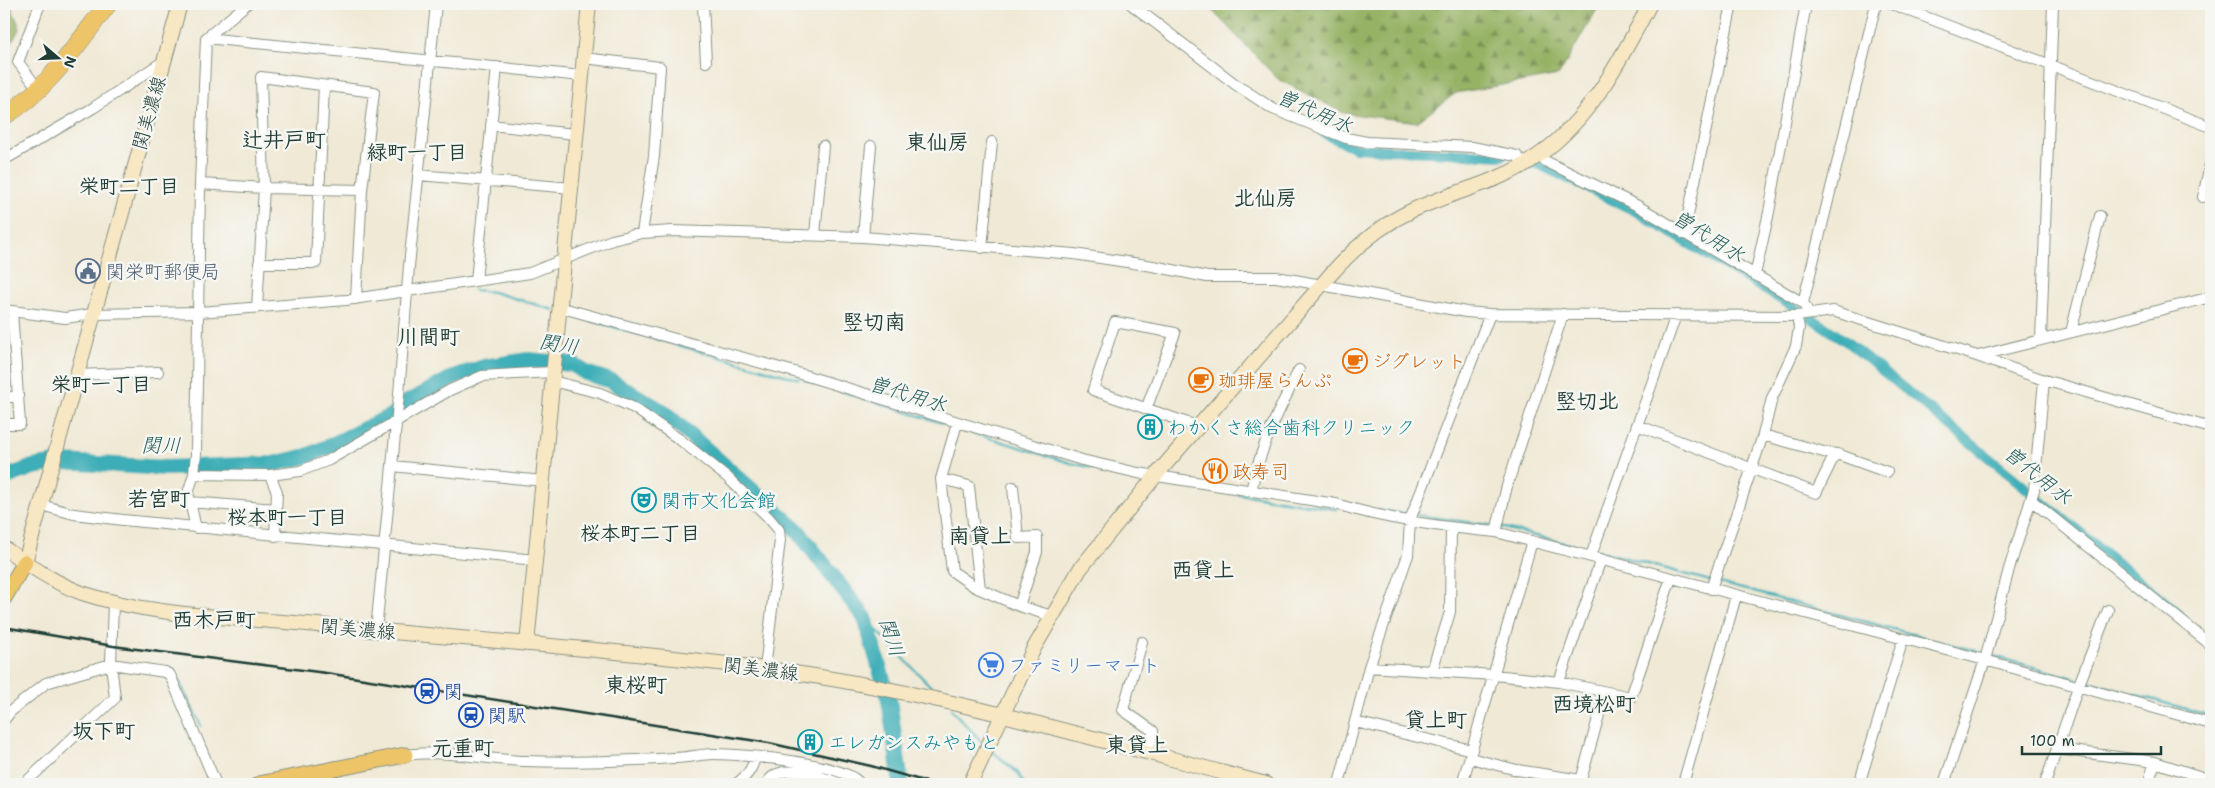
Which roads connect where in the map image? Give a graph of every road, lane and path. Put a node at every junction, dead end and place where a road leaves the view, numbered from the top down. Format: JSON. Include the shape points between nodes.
{"nodes":[{"id":1,"x":40,"y":4,"type":"edge"},
{"id":2,"x":108,"y":4,"type":"edge"},
{"id":3,"x":180,"y":4,"type":"edge"},
{"id":4,"x":247,"y":4,"type":"edge"},
{"id":5,"x":436,"y":4,"type":"edge"},
{"id":6,"x":590,"y":4,"type":"edge"},
{"id":7,"x":703,"y":4,"type":"edge"},
{"id":8,"x":1131,"y":4,"type":"edge"},
{"id":9,"x":1650,"y":4,"type":"edge"},
{"id":10,"x":1732,"y":4,"type":"edge"},
{"id":11,"x":1806,"y":4,"type":"edge"},
{"id":12,"x":1876,"y":4,"type":"edge"},
{"id":13,"x":1892,"y":4,"type":"edge"},
{"id":14,"x":2053,"y":4,"type":"edge"},
{"id":15,"x":206,"y":38,"type":"junction"},
{"id":16,"x":584,"y":58,"type":"junction"},
{"id":17,"x":430,"y":59,"type":"junction"},
{"id":18,"x":164,"y":61,"type":"junction"},
{"id":19,"x":706,"y":62,"type":"dead end"},
{"id":20,"x":2051,"y":65,"type":"junction"},
{"id":21,"x":497,"y":67,"type":"junction"},
{"id":22,"x":582,"y":76,"type":"junction"},
{"id":23,"x":324,"y":86,"type":"junction"},
{"id":24,"x":38,"y":90,"type":"junction"},
{"id":25,"x":4,"y":116,"type":"edge"},
{"id":26,"x":491,"y":126,"type":"junction"},
{"id":27,"x":2211,"y":127,"type":"edge"},
{"id":28,"x":576,"y":134,"type":"junction"},
{"id":29,"x":992,"y":142,"type":"dead end"},
{"id":30,"x":823,"y":146,"type":"dead end"},
{"id":31,"x":871,"y":146,"type":"dead end"},
{"id":32,"x":1539,"y":156,"type":"junction"},
{"id":33,"x":4,"y":160,"type":"edge"},
{"id":34,"x":2211,"y":160,"type":"edge"},
{"id":35,"x":1525,"y":164,"type":"junction"},
{"id":36,"x":418,"y":174,"type":"junction"},
{"id":37,"x":486,"y":181,"type":"junction"},
{"id":38,"x":200,"y":184,"type":"junction"},
{"id":39,"x":264,"y":188,"type":"junction"},
{"id":40,"x":572,"y":188,"type":"junction"},
{"id":41,"x":320,"y":189,"type":"junction"},
{"id":42,"x":362,"y":190,"type":"junction"},
{"id":43,"x":2203,"y":197,"type":"dead end"},
{"id":44,"x":2100,"y":216,"type":"dead end"},
{"id":45,"x":642,"y":233,"type":"junction"},
{"id":46,"x":1684,"y":234,"type":"junction"},
{"id":47,"x":815,"y":235,"type":"junction"},
{"id":48,"x":863,"y":237,"type":"junction"},
{"id":49,"x":982,"y":248,"type":"junction"},
{"id":50,"x":563,"y":258,"type":"junction"},
{"id":51,"x":259,"y":263,"type":"junction"},
{"id":52,"x":1755,"y":275,"type":"junction"},
{"id":53,"x":476,"y":281,"type":"junction"},
{"id":54,"x":1321,"y":285,"type":"junction"},
{"id":55,"x":408,"y":291,"type":"junction"},
{"id":56,"x":2211,"y":297,"type":"edge"},
{"id":57,"x":356,"y":299,"type":"junction"},
{"id":58,"x":1803,"y":303,"type":"junction"},
{"id":59,"x":558,"y":307,"type":"junction"},
{"id":60,"x":257,"y":308,"type":"junction"},
{"id":61,"x":8,"y":311,"type":"edge"},
{"id":62,"x":200,"y":312,"type":"junction"},
{"id":63,"x":1808,"y":313,"type":"junction"},
{"id":64,"x":93,"y":314,"type":"junction"},
{"id":65,"x":1490,"y":314,"type":"junction"},
{"id":66,"x":1563,"y":314,"type":"junction"},
{"id":67,"x":1676,"y":315,"type":"junction"},
{"id":68,"x":1797,"y":316,"type":"junction"},
{"id":69,"x":2072,"y":332,"type":"junction"},
{"id":70,"x":2041,"y":340,"type":"junction"},
{"id":71,"x":1976,"y":356,"type":"junction"},
{"id":72,"x":1299,"y":370,"type":"dead end"},
{"id":73,"x":158,"y":372,"type":"dead end"},
{"id":74,"x":76,"y":375,"type":"junction"},
{"id":75,"x":552,"y":377,"type":"junction"},
{"id":76,"x":2044,"y":380,"type":"junction"},
{"id":77,"x":18,"y":396,"type":"junction"},
{"id":78,"x":4,"y":397,"type":"edge"},
{"id":79,"x":1146,"y":408,"type":"junction"},
{"id":80,"x":396,"y":419,"type":"junction"},
{"id":81,"x":957,"y":423,"type":"junction"},
{"id":82,"x":4,"y":424,"type":"edge"},
{"id":83,"x":1637,"y":425,"type":"junction"},
{"id":84,"x":1199,"y":427,"type":"junction"},
{"id":85,"x":2211,"y":428,"type":"edge"},
{"id":86,"x":1763,"y":434,"type":"junction"},
{"id":87,"x":1835,"y":454,"type":"junction"},
{"id":88,"x":392,"y":466,"type":"junction"},
{"id":89,"x":1752,"y":469,"type":"junction"},
{"id":90,"x":1887,"y":472,"type":"dead end"},
{"id":91,"x":194,"y":474,"type":"junction"},
{"id":92,"x":1157,"y":474,"type":"junction"},
{"id":93,"x":270,"y":475,"type":"junction"},
{"id":94,"x":941,"y":479,"type":"junction"},
{"id":95,"x":543,"y":481,"type":"junction"},
{"id":96,"x":1013,"y":487,"type":"dead end"},
{"id":97,"x":1251,"y":491,"type":"junction"},
{"id":98,"x":2031,"y":500,"type":"junction"},
{"id":99,"x":190,"y":502,"type":"junction"},
{"id":100,"x":41,"y":505,"type":"junction"},
{"id":101,"x":276,"y":509,"type":"junction"},
{"id":102,"x":1410,"y":520,"type":"junction"},
{"id":103,"x":196,"y":528,"type":"junction"},
{"id":104,"x":1451,"y":528,"type":"junction"},
{"id":105,"x":1496,"y":532,"type":"junction"},
{"id":106,"x":274,"y":536,"type":"junction"},
{"id":107,"x":1532,"y":541,"type":"junction"},
{"id":108,"x":383,"y":546,"type":"junction"},
{"id":109,"x":4,"y":548,"type":"edge"},
{"id":110,"x":1596,"y":557,"type":"junction"},
{"id":111,"x":536,"y":560,"type":"junction"},
{"id":112,"x":25,"y":562,"type":"junction"},
{"id":113,"x":1671,"y":578,"type":"junction"},
{"id":114,"x":980,"y":589,"type":"junction"},
{"id":115,"x":1711,"y":589,"type":"junction"},
{"id":116,"x":1736,"y":596,"type":"junction"},
{"id":117,"x":4,"y":598,"type":"edge"},
{"id":118,"x":113,"y":602,"type":"junction"},
{"id":119,"x":1019,"y":606,"type":"junction"},
{"id":120,"x":2108,"y":610,"type":"dead end"},
{"id":121,"x":1052,"y":616,"type":"junction"},
{"id":122,"x":376,"y":631,"type":"junction"},
{"id":123,"x":1903,"y":639,"type":"junction"},
{"id":124,"x":1142,"y":642,"type":"dead end"},
{"id":125,"x":527,"y":644,"type":"junction"},
{"id":126,"x":2211,"y":645,"type":"edge"},
{"id":127,"x":1985,"y":660,"type":"junction"},
{"id":128,"x":111,"y":664,"type":"junction"},
{"id":129,"x":1369,"y":667,"type":"junction"},
{"id":130,"x":765,"y":668,"type":"junction"},
{"id":131,"x":1432,"y":671,"type":"junction"},
{"id":132,"x":1494,"y":675,"type":"junction"},
{"id":133,"x":1559,"y":682,"type":"junction"},
{"id":134,"x":2078,"y":687,"type":"junction"},
{"id":135,"x":1605,"y":692,"type":"junction"},
{"id":136,"x":1002,"y":715,"type":"junction"},
{"id":137,"x":4,"y":720,"type":"edge"},
{"id":138,"x":1355,"y":722,"type":"junction"},
{"id":139,"x":2211,"y":724,"type":"edge"},
{"id":140,"x":2057,"y":749,"type":"junction"},
{"id":141,"x":1148,"y":754,"type":"junction"},
{"id":142,"x":1471,"y":754,"type":"junction"},
{"id":143,"x":405,"y":755,"type":"joint"},
{"id":144,"x":754,"y":757,"type":"junction"},
{"id":145,"x":2155,"y":762,"type":"junction"},
{"id":146,"x":2211,"y":780,"type":"edge"},
{"id":147,"x":1581,"y":782,"type":"edge"},
{"id":148,"x":24,"y":784,"type":"edge"},
{"id":149,"x":216,"y":784,"type":"edge"},
{"id":150,"x":259,"y":784,"type":"edge"},
{"id":151,"x":736,"y":784,"type":"edge"},
{"id":152,"x":767,"y":784,"type":"edge"},
{"id":153,"x":841,"y":784,"type":"edge"},
{"id":154,"x":860,"y":784,"type":"edge"},
{"id":155,"x":970,"y":784,"type":"edge"},
{"id":156,"x":1266,"y":784,"type":"edge"},
{"id":157,"x":1339,"y":784,"type":"edge"},
{"id":158,"x":1462,"y":784,"type":"edge"},
{"id":159,"x":1683,"y":784,"type":"edge"},
{"id":160,"x":1859,"y":784,"type":"edge"},
{"id":161,"x":1944,"y":784,"type":"edge"},
{"id":162,"x":2045,"y":784,"type":"edge"},
{"id":163,"x":2148,"y":784,"type":"edge"}],
"edges":[{"from":1,"to":24,"type":"street","via":[[18,62]]},
{"from":2,"to":24,"type":"highway"},
{"from":3,"to":18,"type":"main road","name":"関美濃線"},
{"from":4,"to":15,"type":"street"},
{"from":5,"to":17,"type":"street"},
{"from":6,"to":16,"type":"main road"},
{"from":7,"to":19,"type":"street"},
{"from":8,"to":35,"type":"street","via":[[1235,84],[1273,108],[1346,138],[1367,142],[1472,146],[1517,156]]},
{"from":9,"to":32,"type":"main road","via":[[1600,94],[1567,133]]},
{"from":10,"to":46,"type":"street"},
{"from":11,"to":52,"type":"street"},
{"from":12,"to":58,"type":"street"},
{"from":13,"to":20,"type":"street"},
{"from":14,"to":20,"type":"street"},
{"from":15,"to":17,"type":"street"},
{"from":15,"to":38,"type":"street"},
{"from":16,"to":22,"type":"main road"},
{"from":16,"to":45,"type":"street","via":[[660,67],[654,156]]},
{"from":17,"to":21,"type":"street"},
{"from":17,"to":36,"type":"street"},
{"from":18,"to":33,"type":"street","via":[[93,108]]},
{"from":18,"to":64,"type":"main road","name":"関美濃線"},
{"from":20,"to":27,"type":"street"},
{"from":20,"to":70,"type":"street"},
{"from":21,"to":22,"type":"street"},
{"from":21,"to":26,"type":"street"},
{"from":22,"to":28,"type":"main road"},
{"from":23,"to":39,"type":"street","via":[[261,77]]},
{"from":23,"to":41,"type":"street"},
{"from":23,"to":42,"type":"street","via":[[374,92]]},
{"from":24,"to":25,"type":"highway"},
{"from":26,"to":28,"type":"street"},
{"from":26,"to":37,"type":"street"},
{"from":28,"to":40,"type":"main road"},
{"from":29,"to":49,"type":"street"},
{"from":30,"to":47,"type":"street"},
{"from":31,"to":48,"type":"street"},
{"from":32,"to":35,"type":"main road"},
{"from":32,"to":46,"type":"street","via":[[1636,205]]},
{"from":34,"to":43,"type":"street"},
{"from":35,"to":54,"type":"main road","via":[[1410,211],[1351,251]]},
{"from":36,"to":37,"type":"street"},
{"from":36,"to":55,"type":"street"},
{"from":37,"to":40,"type":"street"},
{"from":37,"to":53,"type":"street"},
{"from":38,"to":39,"type":"street"},
{"from":38,"to":62,"type":"street"},
{"from":39,"to":41,"type":"street"},
{"from":39,"to":51,"type":"street"},
{"from":40,"to":50,"type":"main road"},
{"from":41,"to":42,"type":"street"},
{"from":41,"to":51,"type":"street","via":[[316,263]]},
{"from":42,"to":57,"type":"street"},
{"from":44,"to":69,"type":"street"},
{"from":45,"to":47,"type":"street"},
{"from":45,"to":50,"type":"street"},
{"from":46,"to":52,"type":"street"},
{"from":47,"to":48,"type":"street"},
{"from":48,"to":49,"type":"street"},
{"from":49,"to":54,"type":"street","via":[[1074,254],[1207,277],[1276,278]]},
{"from":50,"to":53,"type":"street","via":[[530,273]]},
{"from":50,"to":59,"type":"main road"},
{"from":51,"to":60,"type":"street"},
{"from":52,"to":58,"type":"street"},
{"from":53,"to":55,"type":"street"},
{"from":54,"to":65,"type":"street"},
{"from":54,"to":84,"type":"main road"},
{"from":55,"to":57,"type":"street"},
{"from":55,"to":80,"type":"street"},
{"from":56,"to":69,"type":"street"},
{"from":57,"to":60,"type":"street"},
{"from":58,"to":63,"type":"street"},
{"from":59,"to":75,"type":"main road"},
{"from":59,"to":81,"type":"street","via":[[791,371]]},
{"from":60,"to":62,"type":"street"},
{"from":61,"to":64,"type":"street","via":[[65,318]]},
{"from":61,"to":77,"type":"street"},
{"from":62,"to":64,"type":"street"},
{"from":62,"to":91,"type":"street"},
{"from":63,"to":68,"type":"street"},
{"from":63,"to":71,"type":"street","via":[[1833,312]]},
{"from":64,"to":74,"type":"main road","name":"関美濃線"},
{"from":65,"to":66,"type":"street"},
{"from":65,"to":102,"type":"street"},
{"from":66,"to":67,"type":"street"},
{"from":66,"to":105,"type":"street","via":[[1507,486]]},
{"from":67,"to":68,"type":"street"},
{"from":67,"to":83,"type":"street"},
{"from":68,"to":86,"type":"street","via":[[1796,346],[1772,398]]},
{"from":69,"to":70,"type":"street"},
{"from":70,"to":71,"type":"street"},
{"from":71,"to":76,"type":"street"},
{"from":72,"to":97,"type":"street","via":[[1268,433]]},
{"from":73,"to":74,"type":"street"},
{"from":74,"to":100,"type":"main road","name":"関美濃線"},
{"from":75,"to":80,"type":"street","via":[[482,376]]},
{"from":75,"to":95,"type":"main road"},
{"from":75,"to":130,"type":"street","via":[[600,392],[634,408],[727,477],[779,530]]},
{"from":76,"to":85,"type":"street"},
{"from":76,"to":98,"type":"street"},
{"from":77,"to":78,"type":"street"},
{"from":77,"to":82,"type":"street","via":[[20,424]]},
{"from":79,"to":79,"type":"street","via":[[1093,390],[1115,322],[1175,333]]},
{"from":79,"to":84,"type":"street"},
{"from":80,"to":88,"type":"street"},
{"from":80,"to":93,"type":"street","via":[[329,460],[300,471]]},
{"from":81,"to":92,"type":"street","via":[[1082,460],[1138,473]]},
{"from":81,"to":94,"type":"street"},
{"from":83,"to":89,"type":"street"},
{"from":83,"to":110,"type":"street"},
{"from":84,"to":92,"type":"main road"},
{"from":86,"to":87,"type":"street"},
{"from":86,"to":89,"type":"street"},
{"from":87,"to":89,"type":"street","via":[[1816,493]]},
{"from":87,"to":90,"type":"street"},
{"from":88,"to":95,"type":"street"},
{"from":88,"to":108,"type":"street"},
{"from":89,"to":115,"type":"street"},
{"from":91,"to":93,"type":"street"},
{"from":91,"to":99,"type":"street","via":[[188,493]]},
{"from":92,"to":97,"type":"street"},
{"from":92,"to":121,"type":"main road","via":[[1080,569]]},
{"from":93,"to":101,"type":"street","via":[[277,492]]},
{"from":94,"to":114,"type":"street","via":[[952,571]]},
{"from":94,"to":114,"type":"street","via":[[969,486]]},
{"from":95,"to":111,"type":"main road"},
{"from":96,"to":119,"type":"street","via":[[1018,538],[1037,537],[1037,552]]},
{"from":97,"to":102,"type":"street"},
{"from":98,"to":126,"type":"street"},
{"from":98,"to":127,"type":"street"},
{"from":99,"to":101,"type":"street"},
{"from":99,"to":103,"type":"street"},
{"from":100,"to":103,"type":"street","via":[[74,514]]},
{"from":100,"to":112,"type":"main road","name":"関美濃線"},
{"from":101,"to":106,"type":"street"},
{"from":102,"to":104,"type":"street"},
{"from":102,"to":129,"type":"street","via":[[1408,555]]},
{"from":103,"to":106,"type":"street"},
{"from":104,"to":105,"type":"street"},
{"from":104,"to":131,"type":"street","via":[[1450,612]]},
{"from":105,"to":107,"type":"street"},
{"from":106,"to":108,"type":"street"},
{"from":107,"to":110,"type":"street"},
{"from":107,"to":132,"type":"street"},
{"from":108,"to":111,"type":"street"},
{"from":108,"to":122,"type":"street"},
{"from":109,"to":112,"type":"main road"},
{"from":110,"to":113,"type":"street"},
{"from":110,"to":133,"type":"street"},
{"from":111,"to":125,"type":"main road"},
{"from":112,"to":117,"type":"main road"},
{"from":112,"to":118,"type":"main road","name":"関美濃線","via":[[56,582]]},
{"from":113,"to":115,"type":"street"},
{"from":113,"to":135,"type":"street","via":[[1631,697]]},
{"from":114,"to":119,"type":"street"},
{"from":115,"to":116,"type":"street"},
{"from":116,"to":123,"type":"street"},
{"from":116,"to":159,"type":"street"},
{"from":118,"to":122,"type":"main road","name":"関美濃線","via":[[153,609]]},
{"from":118,"to":128,"type":"street"},
{"from":119,"to":121,"type":"street"},
{"from":120,"to":134,"type":"street"},
{"from":121,"to":136,"type":"main road"},
{"from":122,"to":125,"type":"main road","name":"関美濃線"},
{"from":123,"to":127,"type":"street"},
{"from":123,"to":160,"type":"street"},
{"from":124,"to":141,"type":"street","via":[[1123,710],[1153,731]]},
{"from":125,"to":130,"type":"main road","name":"関美濃線"},
{"from":127,"to":134,"type":"street"},
{"from":127,"to":161,"type":"street"},
{"from":128,"to":137,"type":"street","via":[[46,683]]},
{"from":128,"to":148,"type":"street","via":[[115,698]]},
{"from":128,"to":149,"type":"street","via":[[170,675]]},
{"from":129,"to":131,"type":"street"},
{"from":129,"to":138,"type":"street"},
{"from":130,"to":136,"type":"main road","name":"関美濃線","via":[[872,684]]},
{"from":131,"to":132,"type":"street"},
{"from":132,"to":133,"type":"street"},
{"from":132,"to":142,"type":"street"},
{"from":133,"to":135,"type":"street"},
{"from":134,"to":139,"type":"street"},
{"from":134,"to":140,"type":"street"},
{"from":135,"to":147,"type":"street"},
{"from":136,"to":141,"type":"main road","name":"関美濃線"},
{"from":136,"to":155,"type":"main road"},
{"from":138,"to":142,"type":"street"},
{"from":138,"to":157,"type":"street"},
{"from":140,"to":145,"type":"street"},
{"from":140,"to":162,"type":"street"},
{"from":141,"to":156,"type":"main road","name":"関美濃線"},
{"from":142,"to":147,"type":"street","via":[[1517,770]]},
{"from":142,"to":158,"type":"street"},
{"from":143,"to":144,"type":"street","via":[[426,752],[523,761],[674,758],[713,754]]},
{"from":143,"to":150,"type":"main road"},
{"from":144,"to":151,"type":"street","via":[[748,775]]},
{"from":144,"to":154,"type":"street","via":[[835,770]]},
{"from":145,"to":146,"type":"street"},
{"from":145,"to":163,"type":"street"},
{"from":152,"to":153,"type":"street","via":[[779,773],[791,772],[812,774]]}]}
